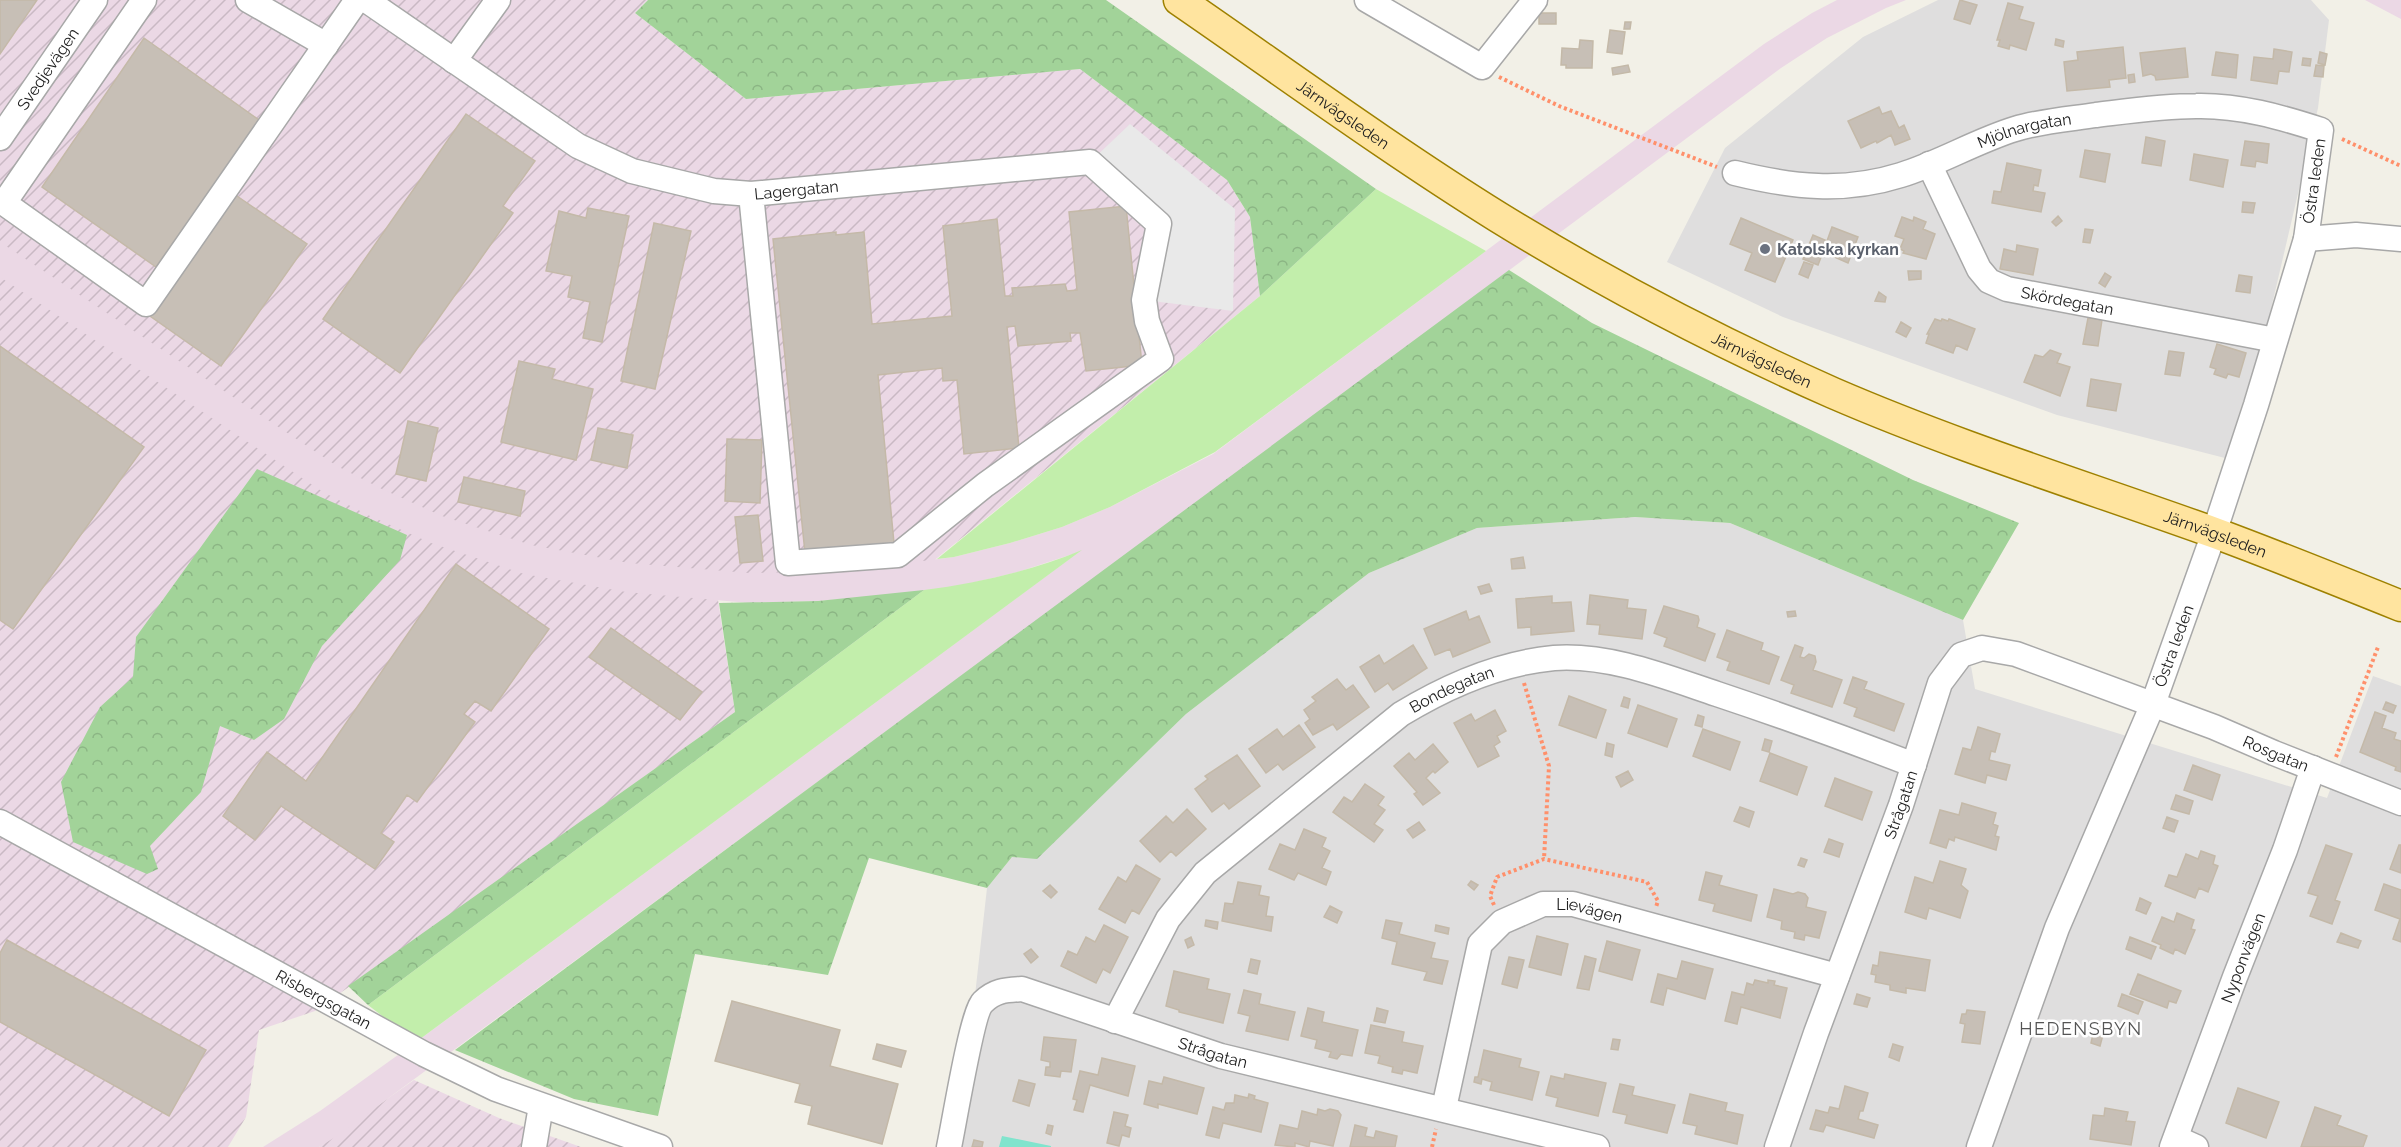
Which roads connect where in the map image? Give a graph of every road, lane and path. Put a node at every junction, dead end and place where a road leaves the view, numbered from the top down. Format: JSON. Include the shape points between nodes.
{"nodes":[{"id":1,"x":95,"y":0,"type":"edge"},
{"id":2,"x":144,"y":0,"type":"edge"},
{"id":3,"x":248,"y":0,"type":"edge"},
{"id":4,"x":357,"y":0,"type":"edge"},
{"id":5,"x":366,"y":0,"type":"edge"},
{"id":6,"x":498,"y":0,"type":"edge"},
{"id":7,"x":1179,"y":0,"type":"edge"},
{"id":8,"x":1366,"y":0,"type":"edge"},
{"id":9,"x":1535,"y":0,"type":"edge"},
{"id":10,"x":326,"y":45,"type":"junction"},
{"id":11,"x":454,"y":61,"type":"junction"},
{"id":12,"x":1482,"y":67,"type":"junction"},
{"id":13,"x":2321,"y":130,"type":"junction"},
{"id":14,"x":0,"y":138,"type":"edge"},
{"id":15,"x":1701,"y":163,"type":"dead end"},
{"id":16,"x":1929,"y":164,"type":"junction"},
{"id":17,"x":2401,"y":165,"type":"edge"},
{"id":18,"x":1735,"y":173,"type":"dead end"},
{"id":19,"x":751,"y":194,"type":"junction"},
{"id":20,"x":2306,"y":238,"type":"junction"},
{"id":21,"x":2401,"y":239,"type":"edge"},
{"id":22,"x":2275,"y":340,"type":"junction"},
{"id":23,"x":2214,"y":533,"type":"junction"},
{"id":24,"x":2401,"y":606,"type":"edge"},
{"id":25,"x":2378,"y":647,"type":"dead end"},
{"id":26,"x":1518,"y":665,"type":"junction"},
{"id":27,"x":2153,"y":704,"type":"junction"},
{"id":28,"x":1914,"y":765,"type":"junction"},
{"id":29,"x":2321,"y":771,"type":"junction"},
{"id":30,"x":2401,"y":803,"type":"edge"},
{"id":31,"x":0,"y":822,"type":"edge"},
{"id":32,"x":1544,"y":859,"type":"dead end"},
{"id":33,"x":1838,"y":976,"type":"junction"},
{"id":34,"x":1115,"y":1022,"type":"junction"},
{"id":35,"x":541,"y":1106,"type":"junction"},
{"id":36,"x":1444,"y":1108,"type":"junction"},
{"id":37,"x":2181,"y":1144,"type":"edge"},
{"id":38,"x":534,"y":1147,"type":"edge"},
{"id":39,"x":660,"y":1147,"type":"edge"},
{"id":40,"x":949,"y":1147,"type":"edge"},
{"id":41,"x":1597,"y":1147,"type":"edge"},
{"id":42,"x":1777,"y":1147,"type":"edge"},
{"id":43,"x":1979,"y":1147,"type":"edge"}],
"edges":[{"from":1,"to":14,"type":"street","name":"Svedjevägen"},
{"from":2,"to":10,"type":"street","via":[[4,203],[146,304]]},
{"from":3,"to":10,"type":"street"},
{"from":4,"to":10,"type":"street"},
{"from":5,"to":11,"type":"street","name":"Lagergatan"},
{"from":6,"to":11,"type":"street"},
{"from":7,"to":23,"type":"main road","name":"Järnvägsleden","via":[[1495,215],[1708,333],[1834,393],[2009,462]]},
{"from":8,"to":12,"type":"street"},
{"from":9,"to":12,"type":"street"},
{"from":11,"to":19,"type":"street","name":"Lagergatan","via":[[578,146],[632,171],[714,191]]},
{"from":12,"to":15,"type":"path","via":[[1512,85]]},
{"from":13,"to":16,"type":"street","name":"Mjölnargatan","via":[[2239,108],[2197,105],[2016,128]]},
{"from":13,"to":17,"type":"path"},
{"from":13,"to":20,"type":"street","name":"Östra leden"},
{"from":16,"to":18,"type":"street","name":"Mjölnargatan","via":[[1862,184],[1819,187],[1779,184]]},
{"from":16,"to":22,"type":"street","name":"Skördegatan","via":[[1979,269],[1989,281],[2007,289]]},
{"from":19,"to":19,"type":"street","name":"Lagergatan","via":[[1090,162],[1159,224],[1144,300],[1161,359],[985,485],[898,555],[788,563]]},
{"from":20,"to":21,"type":"street","via":[[2356,235]]},
{"from":20,"to":22,"type":"street","name":"Östra leden"},
{"from":22,"to":23,"type":"street","name":"Östra leden"},
{"from":23,"to":24,"type":"main road","name":"Järnvägsleden"},
{"from":23,"to":27,"type":"street","name":"Östra leden"},
{"from":25,"to":29,"type":"path"},
{"from":26,"to":28,"type":"street","name":"Bondegatan","via":[[1554,658],[1627,666],[1750,705]]},
{"from":26,"to":32,"type":"path","via":[[1549,766]]},
{"from":26,"to":34,"type":"street","name":"Bondegatan","via":[[1475,677],[1401,714],[1205,873],[1168,919]]},
{"from":27,"to":28,"type":"street","name":"Strågatan","via":[[2016,654],[1982,648],[1961,655],[1940,683]]},
{"from":27,"to":29,"type":"street","name":"Rosgatan"},
{"from":27,"to":43,"type":"street","name":"Östra leden","via":[[2057,928]]},
{"from":28,"to":33,"type":"street","name":"Strågatan"},
{"from":29,"to":30,"type":"street","name":"Rosgatan"},
{"from":29,"to":37,"type":"street","name":"Nyponvägen","via":[[2235,977]]},
{"from":31,"to":35,"type":"street","name":"Risbergsgatan","via":[[424,1054]]},
{"from":33,"to":36,"type":"street","name":"Lievägen","via":[[1573,904],[1543,904],[1502,922],[1480,944]]},
{"from":33,"to":42,"type":"street","name":"Strågatan"},
{"from":34,"to":36,"type":"street","name":"Strågatan","via":[[1221,1056]]},
{"from":34,"to":40,"type":"street","name":"Strågatan","via":[[1022,989],[999,990],[981,1003]]},
{"from":35,"to":38,"type":"street"},
{"from":35,"to":39,"type":"street","name":"Risbergsgatan"},
{"from":36,"to":41,"type":"street","name":"Strågatan"}]}
